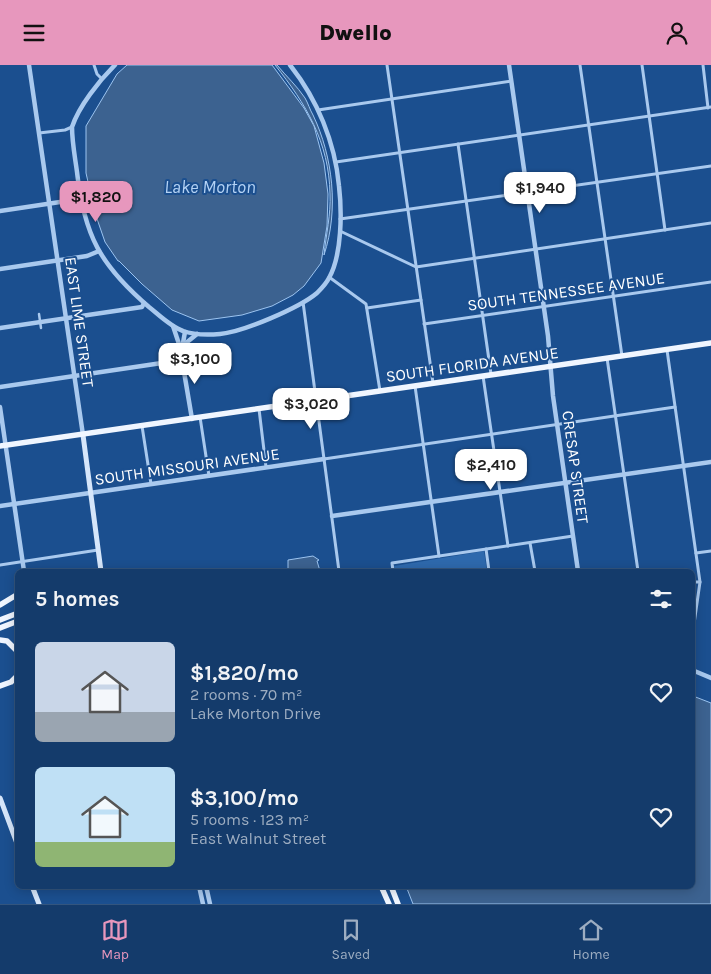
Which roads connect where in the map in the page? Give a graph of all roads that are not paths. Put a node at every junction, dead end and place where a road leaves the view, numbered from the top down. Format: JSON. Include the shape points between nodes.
{"nodes":[{"id":1,"x":30,"y":65,"type":"edge"},
{"id":2,"x":94,"y":65,"type":"edge"},
{"id":3,"x":115,"y":65,"type":"edge"},
{"id":4,"x":290,"y":65,"type":"edge"},
{"id":5,"x":388,"y":65,"type":"edge"},
{"id":6,"x":509,"y":65,"type":"edge"},
{"id":7,"x":580,"y":65,"type":"edge"},
{"id":8,"x":642,"y":65,"type":"edge"},
{"id":9,"x":703,"y":65,"type":"edge"},
{"id":10,"x":102,"y":79,"type":"junction"},
{"id":11,"x":511,"y":81,"type":"junction"},
{"id":12,"x":392,"y":99,"type":"junction"},
{"id":13,"x":710,"y":107,"type":"edge"},
{"id":14,"x":318,"y":110,"type":"junction"},
{"id":15,"x":648,"y":116,"type":"junction"},
{"id":16,"x":589,"y":125,"type":"junction"},
{"id":17,"x":72,"y":127,"type":"junction"},
{"id":18,"x":40,"y":133,"type":"junction"},
{"id":19,"x":519,"y":135,"type":"junction"},
{"id":20,"x":458,"y":144,"type":"junction"},
{"id":21,"x":400,"y":153,"type":"junction"},
{"id":22,"x":336,"y":162,"type":"junction"},
{"id":23,"x":711,"y":166,"type":"edge"},
{"id":24,"x":657,"y":174,"type":"junction"},
{"id":25,"x":597,"y":183,"type":"junction"},
{"id":26,"x":527,"y":193,"type":"junction"},
{"id":27,"x":80,"y":199,"type":"junction"},
{"id":28,"x":466,"y":201,"type":"junction"},
{"id":29,"x":50,"y":204,"type":"junction"},
{"id":30,"x":408,"y":210,"type":"junction"},
{"id":31,"x":0,"y":211,"type":"edge"},
{"id":32,"x":340,"y":219,"type":"junction"},
{"id":33,"x":711,"y":223,"type":"edge"},
{"id":34,"x":665,"y":230,"type":"junction"},
{"id":35,"x":340,"y":231,"type":"junction"},
{"id":36,"x":605,"y":239,"type":"junction"},
{"id":37,"x":535,"y":249,"type":"junction"},
{"id":38,"x":99,"y":251,"type":"junction"},
{"id":39,"x":474,"y":259,"type":"junction"},
{"id":40,"x":58,"y":260,"type":"junction"},
{"id":41,"x":416,"y":267,"type":"junction"},
{"id":42,"x":0,"y":269,"type":"edge"},
{"id":43,"x":329,"y":277,"type":"junction"},
{"id":44,"x":711,"y":282,"type":"edge"},
{"id":45,"x":614,"y":297,"type":"junction"},
{"id":46,"x":421,"y":300,"type":"junction"},
{"id":47,"x":303,"y":302,"type":"junction"},
{"id":48,"x":144,"y":303,"type":"junction"},
{"id":49,"x":543,"y":307,"type":"junction"},
{"id":50,"x":367,"y":308,"type":"junction"},
{"id":51,"x":39,"y":314,"type":"dead end"},
{"id":52,"x":483,"y":316,"type":"junction"},
{"id":53,"x":66,"y":318,"type":"junction"},
{"id":54,"x":424,"y":324,"type":"junction"},
{"id":55,"x":173,"y":325,"type":"junction"},
{"id":56,"x":0,"y":328,"type":"edge"},
{"id":57,"x":41,"y":328,"type":"dead end"},
{"id":58,"x":185,"y":332,"type":"junction"},
{"id":59,"x":197,"y":334,"type":"junction"},
{"id":60,"x":711,"y":343,"type":"edge"},
{"id":61,"x":667,"y":349,"type":"junction"},
{"id":62,"x":181,"y":354,"type":"junction"},
{"id":63,"x":622,"y":355,"type":"junction"},
{"id":64,"x":607,"y":358,"type":"junction"},
{"id":65,"x":182,"y":360,"type":"junction"},
{"id":66,"x":550,"y":366,"type":"junction"},
{"id":67,"x":492,"y":375,"type":"junction"},
{"id":68,"x":75,"y":376,"type":"junction"},
{"id":69,"x":483,"y":376,"type":"junction"},
{"id":70,"x":433,"y":383,"type":"junction"},
{"id":71,"x":414,"y":386,"type":"junction"},
{"id":72,"x":0,"y":387,"type":"edge"},
{"id":73,"x":380,"y":391,"type":"junction"},
{"id":74,"x":317,"y":401,"type":"junction"},
{"id":75,"x":0,"y":407,"type":"edge"},
{"id":76,"x":675,"y":407,"type":"junction"},
{"id":77,"x":259,"y":409,"type":"junction"},
{"id":78,"x":616,"y":416,"type":"junction"},
{"id":79,"x":200,"y":417,"type":"junction"},
{"id":80,"x":192,"y":419,"type":"junction"},
{"id":81,"x":557,"y":425,"type":"junction"},
{"id":82,"x":142,"y":426,"type":"junction"},
{"id":83,"x":83,"y":435,"type":"junction"},
{"id":84,"x":492,"y":435,"type":"junction"},
{"id":85,"x":422,"y":445,"type":"junction"},
{"id":86,"x":3,"y":446,"type":"edge"},
{"id":87,"x":324,"y":459,"type":"junction"},
{"id":88,"x":711,"y":462,"type":"edge"},
{"id":89,"x":684,"y":465,"type":"junction"},
{"id":90,"x":266,"y":467,"type":"junction"},
{"id":91,"x":624,"y":473,"type":"junction"},
{"id":92,"x":209,"y":475,"type":"junction"},
{"id":93,"x":565,"y":482,"type":"junction"},
{"id":94,"x":150,"y":484,"type":"junction"},
{"id":95,"x":500,"y":491,"type":"junction"},
{"id":96,"x":90,"y":493,"type":"junction"},
{"id":97,"x":431,"y":501,"type":"junction"},
{"id":98,"x":14,"y":505,"type":"junction"},
{"id":99,"x":0,"y":506,"type":"edge"},
{"id":100,"x":332,"y":516,"type":"junction"},
{"id":101,"x":573,"y":536,"type":"junction"},
{"id":102,"x":530,"y":543,"type":"junction"},
{"id":103,"x":508,"y":546,"type":"junction"},
{"id":104,"x":486,"y":549,"type":"junction"},
{"id":105,"x":98,"y":550,"type":"junction"},
{"id":106,"x":711,"y":551,"type":"edge"},
{"id":107,"x":696,"y":553,"type":"junction"},
{"id":108,"x":439,"y":556,"type":"junction"},
{"id":109,"x":22,"y":562,"type":"junction"},
{"id":110,"x":0,"y":565,"type":"edge"},
{"id":111,"x":24,"y":569,"type":"edge"},
{"id":112,"x":101,"y":569,"type":"edge"},
{"id":113,"x":340,"y":569,"type":"edge"},
{"id":114,"x":393,"y":569,"type":"edge"},
{"id":115,"x":489,"y":569,"type":"edge"},
{"id":116,"x":535,"y":569,"type":"edge"},
{"id":117,"x":578,"y":569,"type":"edge"},
{"id":118,"x":638,"y":569,"type":"edge"},
{"id":119,"x":700,"y":581,"type":"junction"},
{"id":120,"x":695,"y":582,"type":"edge"},
{"id":121,"x":15,"y":596,"type":"edge"},
{"id":122,"x":0,"y":605,"type":"edge"},
{"id":123,"x":15,"y":614,"type":"edge"},
{"id":124,"x":695,"y":617,"type":"edge"},
{"id":125,"x":0,"y":620,"type":"edge"},
{"id":126,"x":15,"y":622,"type":"edge"},
{"id":127,"x":0,"y":628,"type":"edge"},
{"id":128,"x":0,"y":640,"type":"edge"},
{"id":129,"x":15,"y":649,"type":"edge"},
{"id":130,"x":695,"y":671,"type":"edge"},
{"id":131,"x":15,"y":678,"type":"edge"},
{"id":132,"x":711,"y":678,"type":"edge"},
{"id":133,"x":0,"y":686,"type":"edge"},
{"id":134,"x":0,"y":798,"type":"edge"},
{"id":135,"x":2,"y":808,"type":"edge"},
{"id":136,"x":15,"y":839,"type":"edge"},
{"id":137,"x":33,"y":889,"type":"edge"},
{"id":138,"x":200,"y":889,"type":"edge"},
{"id":139,"x":207,"y":889,"type":"edge"},
{"id":140,"x":382,"y":889,"type":"edge"},
{"id":141,"x":392,"y":889,"type":"edge"},
{"id":142,"x":39,"y":904,"type":"edge"},
{"id":143,"x":203,"y":904,"type":"edge"},
{"id":144,"x":210,"y":904,"type":"edge"},
{"id":145,"x":389,"y":904,"type":"edge"},
{"id":146,"x":398,"y":904,"type":"edge"}],
"edges":[{"from":1,"to":18,"type":"street","name":"EAST LIME STREET"},
{"from":2,"to":10,"type":"street"},
{"from":3,"to":10,"type":"street"},
{"from":4,"to":14,"type":"street"},
{"from":5,"to":12,"type":"street"},
{"from":6,"to":11,"type":"street","name":"CRESAP STREET"},
{"from":7,"to":16,"type":"street"},
{"from":8,"to":15,"type":"street"},
{"from":9,"to":13,"type":"street"},
{"from":10,"to":17,"type":"street"},
{"from":11,"to":12,"type":"street"},
{"from":11,"to":19,"type":"street","name":"CRESAP STREET"},
{"from":12,"to":14,"type":"street"},
{"from":12,"to":21,"type":"street"},
{"from":13,"to":15,"type":"street"},
{"from":14,"to":22,"type":"street"},
{"from":15,"to":16,"type":"street"},
{"from":15,"to":24,"type":"street"},
{"from":16,"to":19,"type":"street"},
{"from":16,"to":25,"type":"street"},
{"from":17,"to":18,"type":"street"},
{"from":17,"to":27,"type":"street"},
{"from":18,"to":29,"type":"street","name":"EAST LIME STREET"},
{"from":19,"to":20,"type":"street"},
{"from":19,"to":26,"type":"street","name":"CRESAP STREET"},
{"from":20,"to":21,"type":"street"},
{"from":20,"to":28,"type":"street"},
{"from":21,"to":22,"type":"street"},
{"from":21,"to":30,"type":"street"},
{"from":22,"to":32,"type":"street"},
{"from":23,"to":24,"type":"street"},
{"from":24,"to":25,"type":"street"},
{"from":24,"to":34,"type":"street"},
{"from":25,"to":26,"type":"street"},
{"from":25,"to":36,"type":"street"},
{"from":26,"to":28,"type":"street"},
{"from":26,"to":37,"type":"street","name":"CRESAP STREET"},
{"from":27,"to":29,"type":"street"},
{"from":27,"to":38,"type":"street","via":[[85,221]]},
{"from":28,"to":30,"type":"street"},
{"from":28,"to":39,"type":"street"},
{"from":29,"to":31,"type":"street"},
{"from":29,"to":40,"type":"street","name":"EAST LIME STREET"},
{"from":30,"to":32,"type":"street"},
{"from":30,"to":41,"type":"street"},
{"from":32,"to":35,"type":"street"},
{"from":33,"to":34,"type":"street"},
{"from":34,"to":36,"type":"street"},
{"from":35,"to":41,"type":"street"},
{"from":35,"to":43,"type":"street"},
{"from":36,"to":37,"type":"street"},
{"from":36,"to":45,"type":"street"},
{"from":37,"to":39,"type":"street"},
{"from":37,"to":49,"type":"street","name":"CRESAP STREET"},
{"from":38,"to":40,"type":"street"},
{"from":38,"to":48,"type":"street","via":[[117,277]]},
{"from":39,"to":41,"type":"street"},
{"from":39,"to":52,"type":"street"},
{"from":40,"to":42,"type":"street"},
{"from":40,"to":53,"type":"street","name":"EAST LIME STREET"},
{"from":41,"to":46,"type":"street"},
{"from":43,"to":47,"type":"street","via":[[318,292]]},
{"from":43,"to":50,"type":"street"},
{"from":44,"to":45,"type":"street","name":"SOUTH TENNESSEE AVENUE"},
{"from":45,"to":49,"type":"street","name":"SOUTH TENNESSEE AVENUE"},
{"from":45,"to":63,"type":"street"},
{"from":46,"to":50,"type":"street"},
{"from":46,"to":54,"type":"street"},
{"from":47,"to":59,"type":"street","via":[[230,332]]},
{"from":47,"to":74,"type":"street"},
{"from":48,"to":53,"type":"street","via":[[142,307]]},
{"from":48,"to":55,"type":"street"},
{"from":49,"to":52,"type":"street","name":"SOUTH TENNESSEE AVENUE"},
{"from":49,"to":66,"type":"street","name":"CRESAP STREET"},
{"from":50,"to":73,"type":"street"},
{"from":51,"to":57,"type":"street"},
{"from":52,"to":54,"type":"street","name":"SOUTH TENNESSEE AVENUE"},
{"from":52,"to":67,"type":"street"},
{"from":53,"to":56,"type":"street"},
{"from":53,"to":68,"type":"street","name":"EAST LIME STREET"},
{"from":54,"to":70,"type":"street"},
{"from":55,"to":58,"type":"street"},
{"from":55,"to":62,"type":"street"},
{"from":58,"to":59,"type":"street"},
{"from":58,"to":62,"type":"street"},
{"from":59,"to":62,"type":"street","via":[[184,345]]},
{"from":60,"to":61,"type":"main road","name":"SOUTH FLORIDA AVENUE"},
{"from":61,"to":63,"type":"main road","name":"SOUTH FLORIDA AVENUE"},
{"from":61,"to":76,"type":"street"},
{"from":62,"to":65,"type":"street"},
{"from":63,"to":64,"type":"main road","name":"SOUTH FLORIDA AVENUE"},
{"from":64,"to":66,"type":"main road","name":"SOUTH FLORIDA AVENUE"},
{"from":64,"to":78,"type":"street"},
{"from":65,"to":68,"type":"street"},
{"from":65,"to":80,"type":"street"},
{"from":66,"to":67,"type":"main road","name":"SOUTH FLORIDA AVENUE"},
{"from":66,"to":81,"type":"street","name":"CRESAP STREET"},
{"from":67,"to":69,"type":"main road","name":"SOUTH FLORIDA AVENUE"},
{"from":68,"to":72,"type":"street"},
{"from":68,"to":83,"type":"street","name":"EAST LIME STREET"},
{"from":69,"to":70,"type":"main road","name":"SOUTH FLORIDA AVENUE"},
{"from":69,"to":84,"type":"street"},
{"from":70,"to":71,"type":"main road","name":"SOUTH FLORIDA AVENUE"},
{"from":71,"to":73,"type":"main road","name":"SOUTH FLORIDA AVENUE"},
{"from":71,"to":85,"type":"street"},
{"from":73,"to":74,"type":"main road","name":"SOUTH FLORIDA AVENUE"},
{"from":74,"to":77,"type":"main road","name":"SOUTH FLORIDA AVENUE"},
{"from":74,"to":87,"type":"street"},
{"from":75,"to":86,"type":"street"},
{"from":76,"to":78,"type":"street","name":"SOUTH MISSOURI AVENUE"},
{"from":76,"to":89,"type":"street"},
{"from":77,"to":79,"type":"main road","name":"SOUTH FLORIDA AVENUE"},
{"from":77,"to":90,"type":"street"},
{"from":78,"to":81,"type":"street","name":"SOUTH MISSOURI AVENUE"},
{"from":78,"to":91,"type":"street"},
{"from":79,"to":80,"type":"main road","name":"SOUTH FLORIDA AVENUE"},
{"from":79,"to":92,"type":"street"},
{"from":80,"to":82,"type":"main road","name":"SOUTH FLORIDA AVENUE"},
{"from":81,"to":84,"type":"street","name":"SOUTH MISSOURI AVENUE"},
{"from":81,"to":93,"type":"street","name":"CRESAP STREET"},
{"from":82,"to":83,"type":"main road","name":"SOUTH FLORIDA AVENUE"},
{"from":82,"to":94,"type":"street"},
{"from":83,"to":86,"type":"main road","name":"SOUTH FLORIDA AVENUE"},
{"from":83,"to":96,"type":"main road"},
{"from":84,"to":85,"type":"street","name":"SOUTH MISSOURI AVENUE"},
{"from":84,"to":95,"type":"street"},
{"from":85,"to":87,"type":"street","name":"SOUTH MISSOURI AVENUE"},
{"from":85,"to":97,"type":"street"},
{"from":86,"to":98,"type":"street"},
{"from":87,"to":90,"type":"street","name":"SOUTH MISSOURI AVENUE"},
{"from":87,"to":100,"type":"street"},
{"from":88,"to":89,"type":"street"},
{"from":89,"to":91,"type":"street"},
{"from":89,"to":107,"type":"street"},
{"from":90,"to":92,"type":"street","name":"SOUTH MISSOURI AVENUE"},
{"from":91,"to":93,"type":"street"},
{"from":91,"to":118,"type":"street"},
{"from":92,"to":94,"type":"street","name":"SOUTH MISSOURI AVENUE"},
{"from":93,"to":95,"type":"street"},
{"from":93,"to":101,"type":"street","name":"CRESAP STREET"},
{"from":94,"to":96,"type":"street","name":"SOUTH MISSOURI AVENUE"},
{"from":95,"to":97,"type":"street"},
{"from":95,"to":103,"type":"street"},
{"from":96,"to":98,"type":"street","name":"SOUTH MISSOURI AVENUE"},
{"from":96,"to":105,"type":"main road"},
{"from":97,"to":100,"type":"street"},
{"from":97,"to":108,"type":"street"},
{"from":98,"to":99,"type":"street","name":"SOUTH MISSOURI AVENUE"},
{"from":98,"to":109,"type":"street"},
{"from":100,"to":113,"type":"street"},
{"from":101,"to":102,"type":"street"},
{"from":101,"to":117,"type":"street","name":"CRESAP STREET"},
{"from":102,"to":103,"type":"street"},
{"from":102,"to":116,"type":"street"},
{"from":103,"to":104,"type":"street"},
{"from":104,"to":108,"type":"street"},
{"from":104,"to":115,"type":"street"},
{"from":105,"to":109,"type":"street"},
{"from":105,"to":112,"type":"main road"},
{"from":106,"to":107,"type":"street"},
{"from":107,"to":119,"type":"street"},
{"from":108,"to":114,"type":"street","via":[[392,563]]},
{"from":109,"to":110,"type":"street"},
{"from":109,"to":111,"type":"street"},
{"from":119,"to":120,"type":"street"},
{"from":119,"to":124,"type":"street"},
{"from":121,"to":122,"type":"main road"},
{"from":123,"to":125,"type":"main road"},
{"from":126,"to":127,"type":"main road"},
{"from":128,"to":129,"type":"main road","via":[[7,641]]},
{"from":130,"to":132,"type":"street"},
{"from":131,"to":133,"type":"main road"},
{"from":134,"to":135,"type":"main road"},
{"from":135,"to":136,"type":"main road"},
{"from":137,"to":142,"type":"main road"},
{"from":138,"to":143,"type":"street"},
{"from":139,"to":144,"type":"street"},
{"from":140,"to":145,"type":"main road"},
{"from":141,"to":146,"type":"main road"}]}
